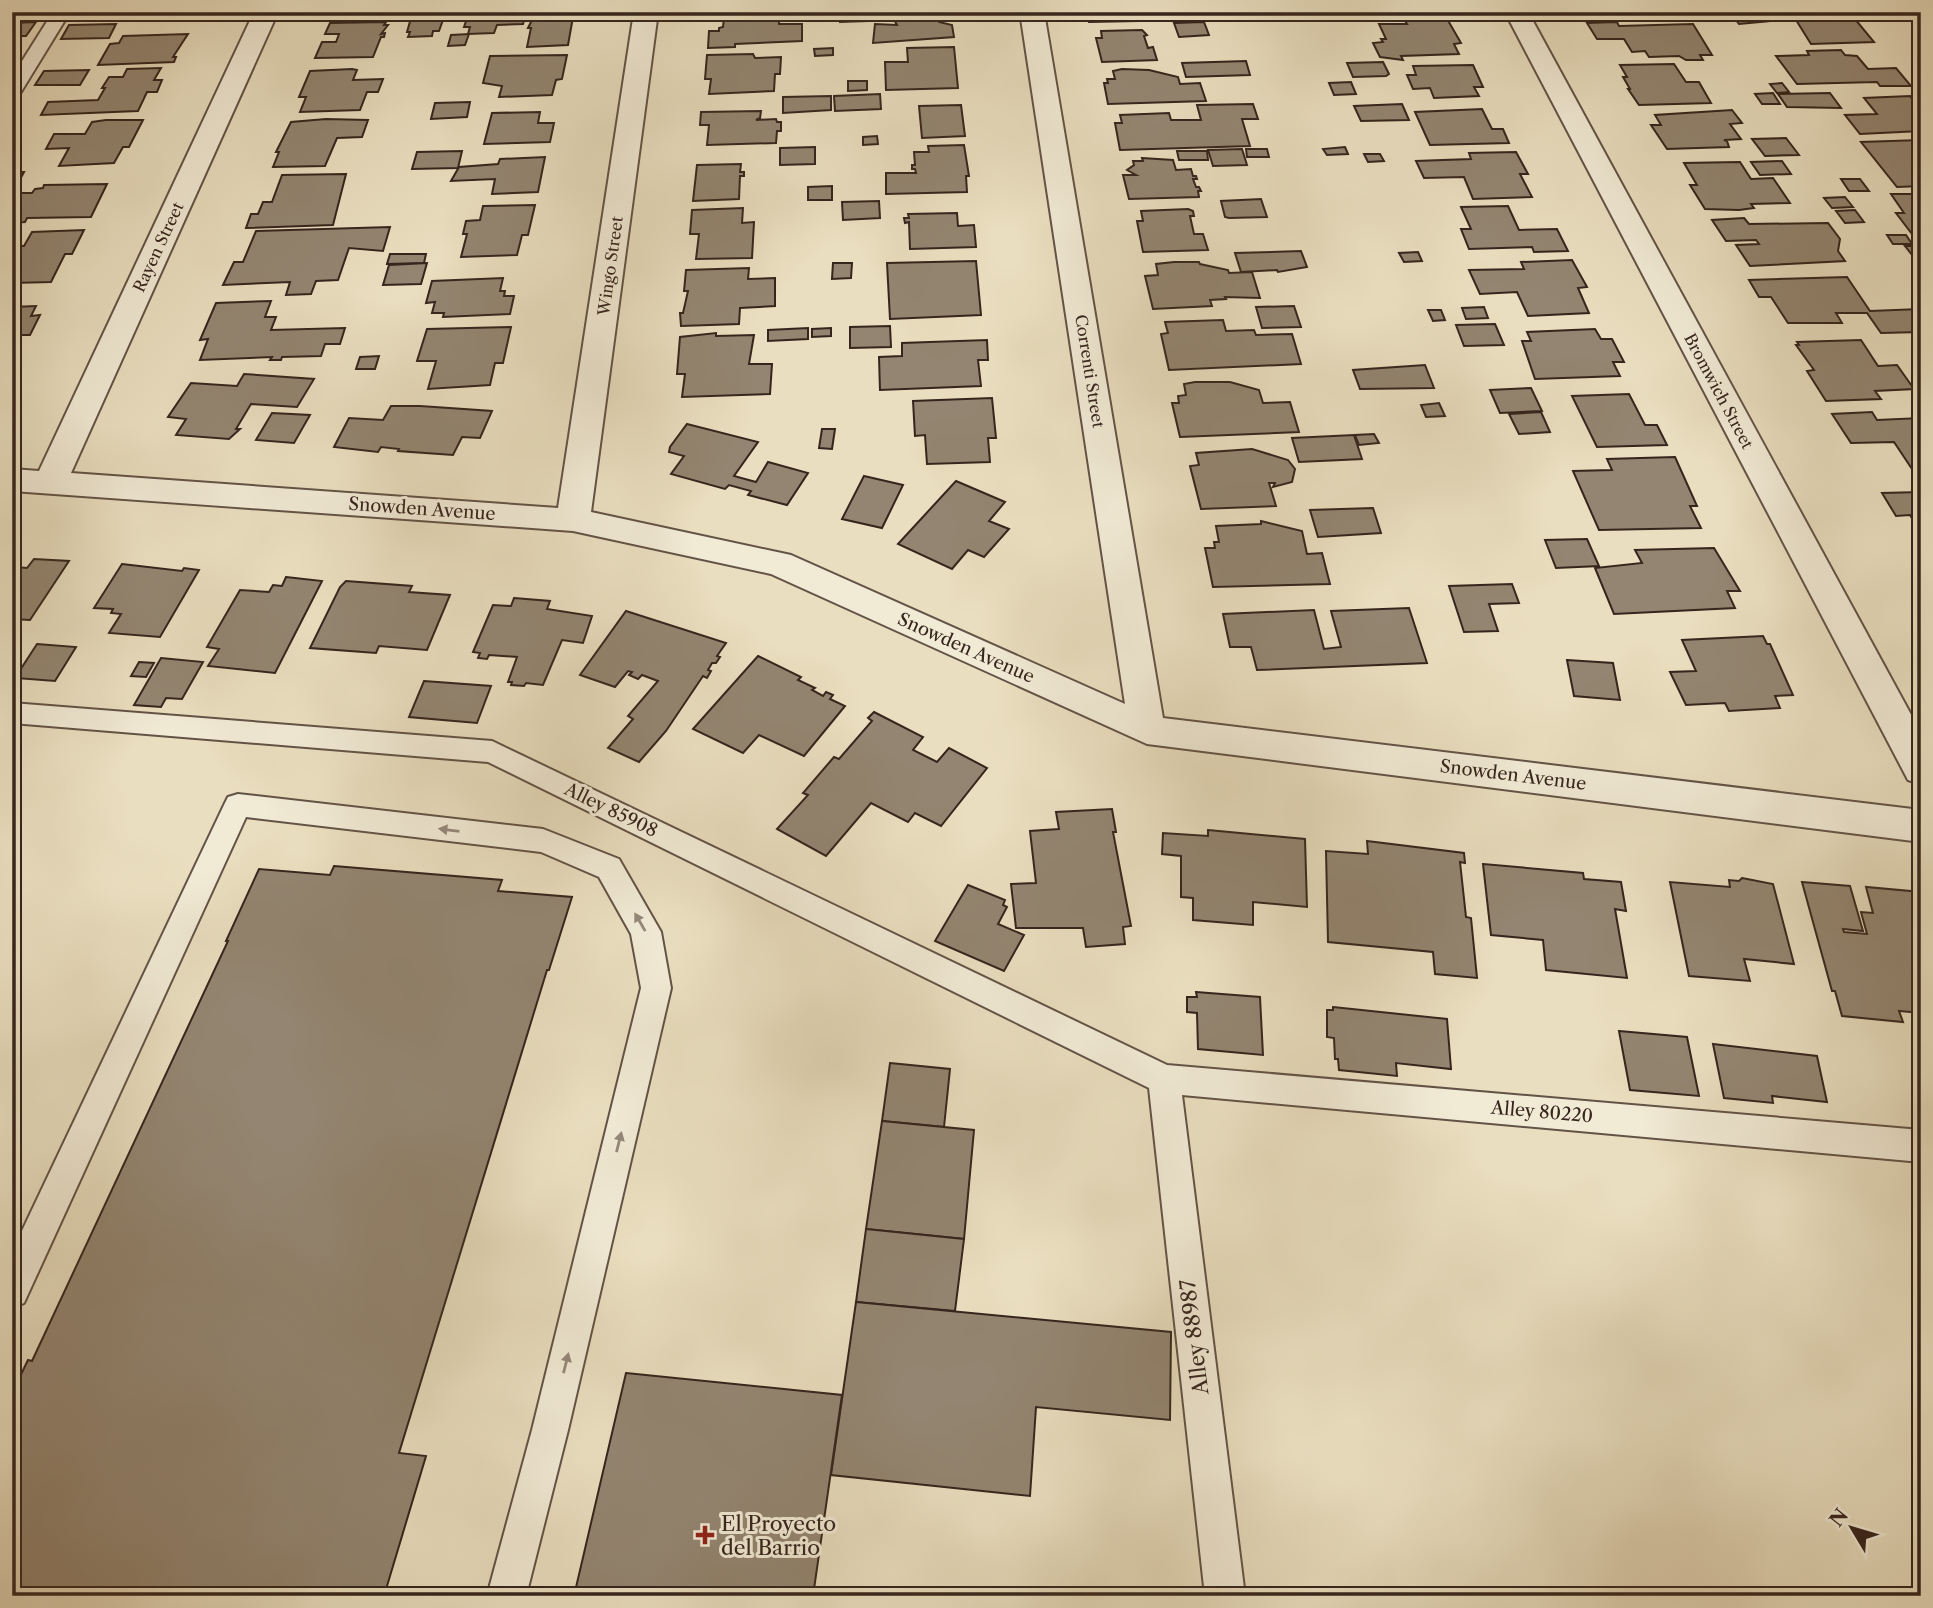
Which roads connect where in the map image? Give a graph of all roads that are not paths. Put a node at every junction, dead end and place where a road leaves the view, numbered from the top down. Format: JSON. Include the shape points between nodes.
{"nodes":[{"id":1,"x":62,"y":12,"type":"edge"},
{"id":2,"x":266,"y":12,"type":"edge"},
{"id":3,"x":646,"y":12,"type":"edge"},
{"id":4,"x":1032,"y":12,"type":"edge"},
{"id":5,"x":1516,"y":12,"type":"edge"},
{"id":6,"x":12,"y":92,"type":"edge"},
{"id":7,"x":12,"y":480,"type":"edge"},
{"id":8,"x":50,"y":483,"type":"junction"},
{"id":9,"x":573,"y":520,"type":"junction"},
{"id":10,"x":12,"y":713,"type":"edge"},
{"id":11,"x":1147,"y":730,"type":"junction"},
{"id":12,"x":1921,"y":769,"type":"edge"},
{"id":13,"x":1921,"y":826,"type":"edge"},
{"id":14,"x":1164,"y":1079,"type":"junction"},
{"id":15,"x":1921,"y":1146,"type":"edge"},
{"id":16,"x":12,"y":1291,"type":"edge"},
{"id":17,"x":506,"y":1596,"type":"edge"},
{"id":18,"x":1225,"y":1596,"type":"edge"}],
"edges":[{"from":1,"to":6,"type":"lane"},
{"from":2,"to":8,"type":"street","name":"Rayen Street"},
{"from":3,"to":9,"type":"street","name":"Wingo Street"},
{"from":4,"to":11,"type":"street","name":"Correnti Street"},
{"from":5,"to":12,"type":"street","name":"Bromwich Street"},
{"from":7,"to":8,"type":"street","name":"Snowden Avenue"},
{"from":8,"to":9,"type":"street","name":"Snowden Avenue"},
{"from":9,"to":11,"type":"street","name":"Snowden Avenue","via":[[779,564]]},
{"from":10,"to":14,"type":"lane","name":"Alley 85908","via":[[492,752]]},
{"from":11,"to":13,"type":"street","name":"Snowden Avenue"},
{"from":14,"to":15,"type":"lane","name":"Alley 80220"},
{"from":14,"to":18,"type":"lane","name":"Alley 88987"},
{"from":17,"to":16,"type":"lane","one_way":true,"via":[[656,988],[646,932],[609,868],[543,841],[238,806]]}]}
